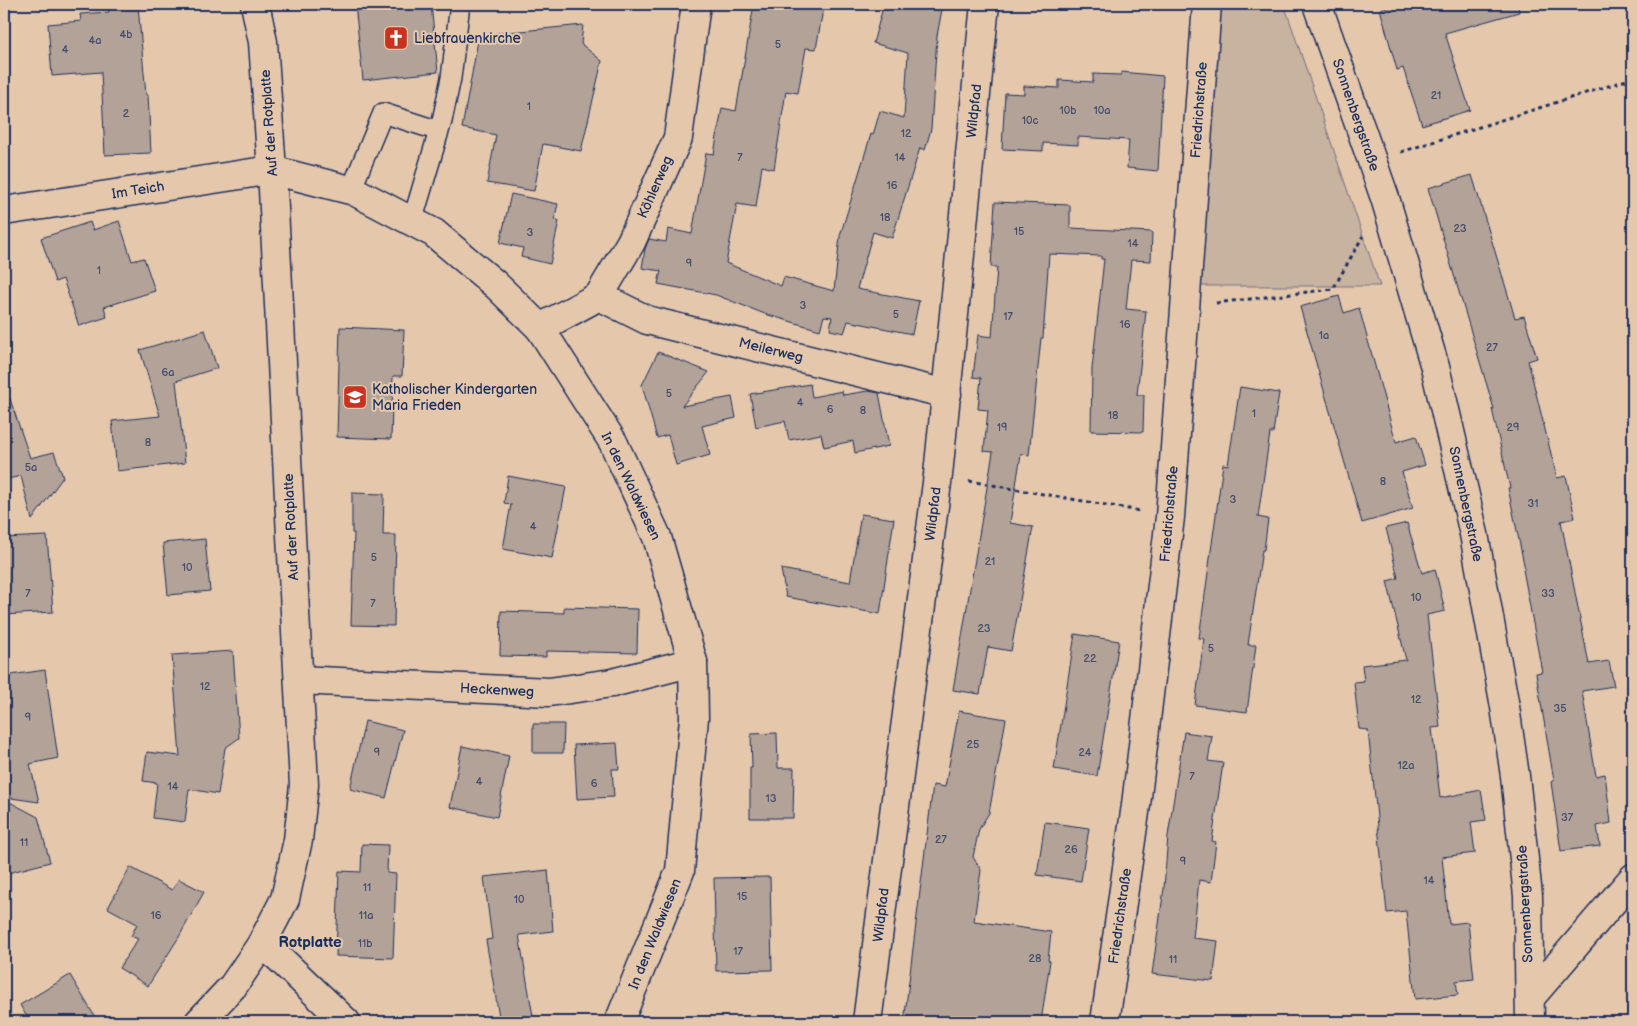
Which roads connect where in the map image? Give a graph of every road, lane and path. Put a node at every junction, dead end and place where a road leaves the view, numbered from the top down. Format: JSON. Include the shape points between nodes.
{"nodes":[{"id":1,"x":255,"y":4,"type":"edge"},
{"id":2,"x":460,"y":4,"type":"edge"},
{"id":3,"x":696,"y":4,"type":"edge"},
{"id":4,"x":985,"y":4,"type":"edge"},
{"id":5,"x":1207,"y":4,"type":"edge"},
{"id":6,"x":1318,"y":4,"type":"edge"},
{"id":7,"x":1633,"y":78,"type":"edge"},
{"id":8,"x":440,"y":131,"type":"junction"},
{"id":9,"x":1372,"y":162,"type":"junction"},
{"id":10,"x":272,"y":170,"type":"junction"},
{"id":11,"x":351,"y":190,"type":"junction"},
{"id":12,"x":1385,"y":198,"type":"junction"},
{"id":13,"x":4,"y":211,"type":"edge"},
{"id":14,"x":412,"y":222,"type":"junction"},
{"id":15,"x":599,"y":296,"type":"junction"},
{"id":16,"x":1186,"y":307,"type":"junction"},
{"id":17,"x":540,"y":328,"type":"junction"},
{"id":18,"x":946,"y":394,"type":"junction"},
{"id":19,"x":938,"y":475,"type":"junction"},
{"id":20,"x":1170,"y":517,"type":"junction"},
{"id":21,"x":692,"y":662,"type":"junction"},
{"id":22,"x":299,"y":680,"type":"junction"},
{"id":23,"x":1633,"y":878,"type":"edge"},
{"id":24,"x":261,"y":945,"type":"junction"},
{"id":25,"x":1530,"y":1010,"type":"edge"},
{"id":26,"x":199,"y":1022,"type":"edge"},
{"id":27,"x":346,"y":1022,"type":"edge"},
{"id":28,"x":619,"y":1022,"type":"edge"},
{"id":29,"x":867,"y":1022,"type":"edge"},
{"id":30,"x":1105,"y":1022,"type":"edge"}],
"edges":[{"from":1,"to":10,"type":"street","name":"Auf der Rotplatte","via":[[263,42]]},
{"from":2,"to":8,"type":"lane","via":[[451,78]]},
{"from":3,"to":15,"type":"street","name":"Köhlerweg","via":[[678,138],[631,242]]},
{"from":4,"to":18,"type":"street","name":"Wildpfad"},
{"from":5,"to":16,"type":"street","name":"Friedrichstraße"},
{"from":6,"to":9,"type":"street","name":"Sonnenbergstraße"},
{"from":7,"to":9,"type":"path"},
{"from":8,"to":11,"type":"lane","via":[[383,113]]},
{"from":8,"to":14,"type":"lane"},
{"from":9,"to":12,"type":"street","name":"Sonnenbergstraße"},
{"from":10,"to":11,"type":"street","name":"In den Waldwiesen"},
{"from":10,"to":13,"type":"street","name":"Im Teich"},
{"from":10,"to":22,"type":"street","name":"Auf der Rotplatte"},
{"from":11,"to":14,"type":"street","name":"In den Waldwiesen"},
{"from":12,"to":16,"type":"path","via":[[1333,289]]},
{"from":12,"to":25,"type":"street","name":"Sonnenbergstraße","via":[[1435,368],[1474,534],[1505,706],[1528,896]]},
{"from":14,"to":17,"type":"street","name":"In den Waldwiesen","via":[[434,233],[496,284]]},
{"from":15,"to":17,"type":"street"},
{"from":15,"to":18,"type":"street","name":"Meilerweg","via":[[647,320]]},
{"from":16,"to":20,"type":"street","name":"Friedrichstraße"},
{"from":17,"to":21,"type":"street","name":"In den Waldwiesen","via":[[613,442],[657,536]]},
{"from":18,"to":19,"type":"street","name":"Wildpfad"},
{"from":19,"to":20,"type":"path"},
{"from":19,"to":29,"type":"street","name":"Wildpfad"},
{"from":20,"to":30,"type":"street","name":"Friedrichstraße","via":[[1136,806]]},
{"from":21,"to":22,"type":"street","name":"Heckenweg","via":[[612,683],[549,692]]},
{"from":21,"to":28,"type":"street","name":"In den Waldwiesen","via":[[694,718],[680,871]]},
{"from":22,"to":24,"type":"street","name":"Auf der Rotplatte","via":[[304,785],[298,840],[285,899]]},
{"from":23,"to":25,"type":"street"},
{"from":24,"to":26,"type":"street","name":"Auf der Rotplatte","via":[[233,986]]},
{"from":24,"to":27,"type":"street","via":[[277,956]]}]}
